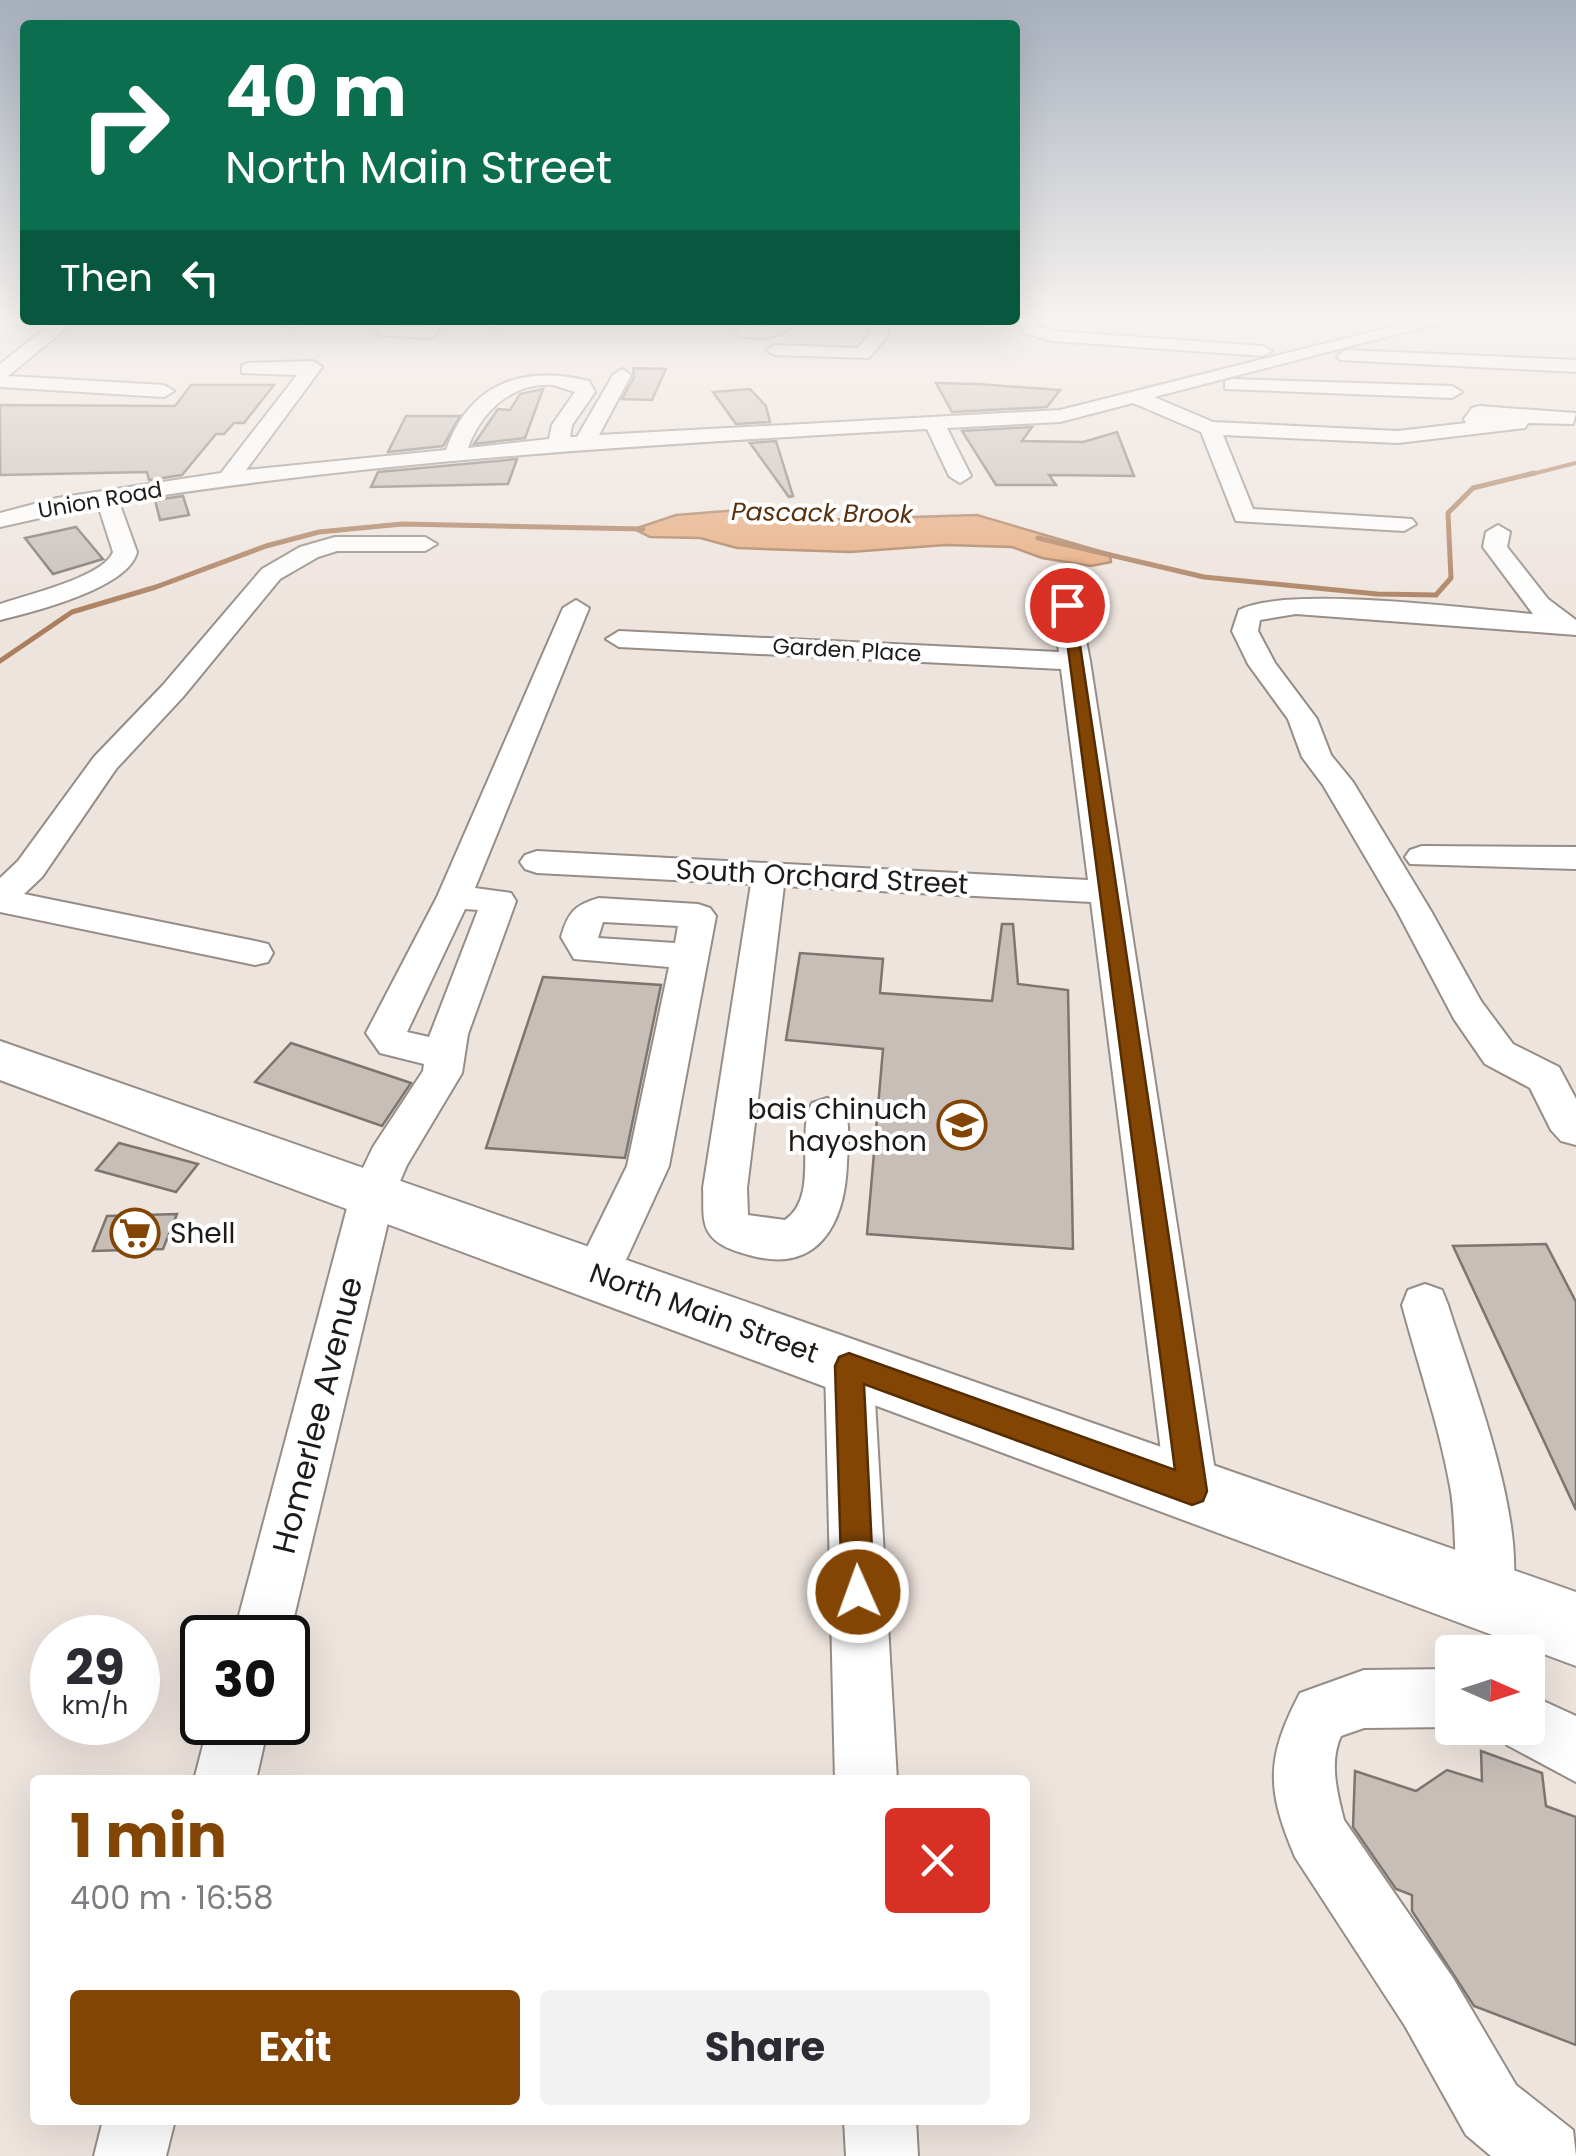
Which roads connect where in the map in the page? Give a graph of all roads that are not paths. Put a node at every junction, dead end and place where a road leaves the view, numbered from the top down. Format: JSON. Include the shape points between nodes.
{"nodes":[{"id":1,"x":273,"y":420,"type":"edge"},
{"id":2,"x":474,"y":420,"type":"edge"},
{"id":3,"x":566,"y":420,"type":"edge"},
{"id":4,"x":606,"y":420,"type":"edge"},
{"id":5,"x":995,"y":420,"type":"edge"},
{"id":6,"x":1189,"y":420,"type":"edge"},
{"id":7,"x":1516,"y":420,"type":"edge"},
{"id":8,"x":934,"y":423,"type":"junction"},
{"id":9,"x":1210,"y":428,"type":"junction"},
{"id":10,"x":585,"y":442,"type":"junction"},
{"id":11,"x":558,"y":444,"type":"junction"},
{"id":12,"x":454,"y":455,"type":"junction"},
{"id":13,"x":960,"y":476,"type":"dead end"},
{"id":14,"x":228,"y":478,"type":"junction"},
{"id":15,"x":0,"y":493,"type":"edge"},
{"id":16,"x":106,"y":497,"type":"junction"},
{"id":17,"x":61,"y":504,"type":"junction"},
{"id":18,"x":0,"y":520,"type":"edge"},
{"id":19,"x":1404,"y":524,"type":"dead end"},
{"id":20,"x":1498,"y":532,"type":"dead end"},
{"id":21,"x":425,"y":544,"type":"dead end"},
{"id":22,"x":1062,"y":576,"type":"dead end"},
{"id":23,"x":576,"y":608,"type":"dead end"},
{"id":24,"x":0,"y":612,"type":"edge"},
{"id":25,"x":1566,"y":626,"type":"edge"},
{"id":26,"x":618,"y":639,"type":"dead end"},
{"id":27,"x":1076,"y":661,"type":"junction"},
{"id":28,"x":1422,"y":857,"type":"dead end"},
{"id":29,"x":1576,"y":858,"type":"edge"},
{"id":30,"x":536,"y":862,"type":"dead end"},
{"id":31,"x":706,"y":871,"type":"junction"},
{"id":32,"x":769,"y":874,"type":"junction"},
{"id":33,"x":1108,"y":892,"type":"junction"},
{"id":34,"x":454,"y":898,"type":"junction"},
{"id":35,"x":0,"y":899,"type":"edge"},
{"id":36,"x":698,"y":916,"type":"junction"},
{"id":37,"x":255,"y":953,"type":"dead end"},
{"id":38,"x":691,"y":956,"type":"junction"},
{"id":39,"x":446,"y":1055,"type":"junction"},
{"id":40,"x":0,"y":1060,"type":"edge"},
{"id":41,"x":827,"y":1114,"type":"dead end"},
{"id":42,"x":1571,"y":1124,"type":"edge"},
{"id":43,"x":373,"y":1193,"type":"junction"},
{"id":44,"x":597,"y":1274,"type":"junction"},
{"id":45,"x":1425,"y":1305,"type":"dead end"},
{"id":46,"x":849,"y":1366,"type":"junction"},
{"id":47,"x":1192,"y":1491,"type":"junction"},
{"id":48,"x":1486,"y":1597,"type":"junction"},
{"id":49,"x":267,"y":1615,"type":"edge"},
{"id":50,"x":1576,"y":1630,"type":"edge"},
{"id":51,"x":1435,"y":1698,"type":"edge"},
{"id":52,"x":1545,"y":1732,"type":"edge"},
{"id":53,"x":233,"y":1745,"type":"edge"},
{"id":54,"x":1576,"y":1752,"type":"edge"},
{"id":55,"x":226,"y":1775,"type":"edge"},
{"id":56,"x":866,"y":1775,"type":"edge"},
{"id":57,"x":138,"y":2125,"type":"edge"},
{"id":58,"x":880,"y":2125,"type":"edge"},
{"id":59,"x":130,"y":2156,"type":"edge"},
{"id":60,"x":882,"y":2156,"type":"edge"},
{"id":61,"x":1547,"y":2156,"type":"edge"}],
"edges":[{"from":1,"to":14,"type":"street"},
{"from":2,"to":12,"type":"street"},
{"from":3,"to":11,"type":"street"},
{"from":4,"to":10,"type":"street"},
{"from":5,"to":8,"type":"street","name":"Union Road"},
{"from":6,"to":9,"type":"street"},
{"from":7,"to":9,"type":"street","via":[[1515,426],[1379,436]]},
{"from":8,"to":10,"type":"street","name":"Union Road","via":[[655,428]]},
{"from":8,"to":13,"type":"street"},
{"from":9,"to":19,"type":"street","via":[[1244,516]]},
{"from":10,"to":11,"type":"street","name":"Union Road"},
{"from":11,"to":12,"type":"street","name":"Union Road"},
{"from":12,"to":14,"type":"street","name":"Union Road"},
{"from":14,"to":16,"type":"street","name":"Union Road"},
{"from":15,"to":17,"type":"street"},
{"from":16,"to":17,"type":"street","name":"Union Road"},
{"from":16,"to":24,"type":"street","via":[[125,550],[120,564]]},
{"from":17,"to":18,"type":"street","name":"Union Road"},
{"from":20,"to":25,"type":"street","via":[[1495,547]]},
{"from":21,"to":35,"type":"street","via":[[334,544],[271,574],[105,763],[30,869]]},
{"from":22,"to":27,"type":"street"},
{"from":23,"to":34,"type":"street"},
{"from":25,"to":42,"type":"street","via":[[1296,606],[1263,608],[1248,616],[1245,631],[1467,1009],[1499,1054],[1545,1078]]},
{"from":26,"to":27,"type":"street","name":"Garden Place"},
{"from":27,"to":33,"type":"street"},
{"from":28,"to":29,"type":"street"},
{"from":30,"to":31,"type":"street","name":"South Orchard Street"},
{"from":31,"to":32,"type":"street","name":"South Orchard Street"},
{"from":31,"to":36,"type":"street"},
{"from":32,"to":33,"type":"street","name":"South Orchard Street"},
{"from":32,"to":41,"type":"street","via":[[725,1188],[726,1223],[740,1236],[788,1242],[821,1211]]},
{"from":33,"to":47,"type":"street"},
{"from":34,"to":39,"type":"street","name":"Homerlee Avenue","via":[[499,901]]},
{"from":34,"to":39,"type":"street","via":[[386,1034],[394,1043]]},
{"from":35,"to":37,"type":"street"},
{"from":36,"to":38,"type":"street"},
{"from":36,"to":38,"type":"street","via":[[598,910],[585,916],[579,937],[587,950]]},
{"from":38,"to":44,"type":"street","via":[[648,1166]]},
{"from":39,"to":43,"type":"street","name":"Homerlee Avenue"},
{"from":40,"to":43,"type":"main road","name":"North Main Street"},
{"from":43,"to":44,"type":"main road","name":"North Main Street"},
{"from":43,"to":49,"type":"street","name":"Homerlee Avenue"},
{"from":44,"to":46,"type":"main road","name":"North Main Street"},
{"from":45,"to":48,"type":"street","via":[[1482,1510]]},
{"from":46,"to":47,"type":"main road","name":"North Main Street"},
{"from":46,"to":56,"type":"street"},
{"from":47,"to":48,"type":"main road","name":"North Main Street"},
{"from":48,"to":50,"type":"main road","name":"North Main Street"},
{"from":51,"to":61,"type":"street","via":[[1364,1699],[1321,1714],[1305,1746],[1305,1790],[1317,1835],[1492,2110]]},
{"from":52,"to":54,"type":"street"},
{"from":53,"to":55,"type":"street"},
{"from":57,"to":59,"type":"street"},
{"from":58,"to":60,"type":"street"}]}
